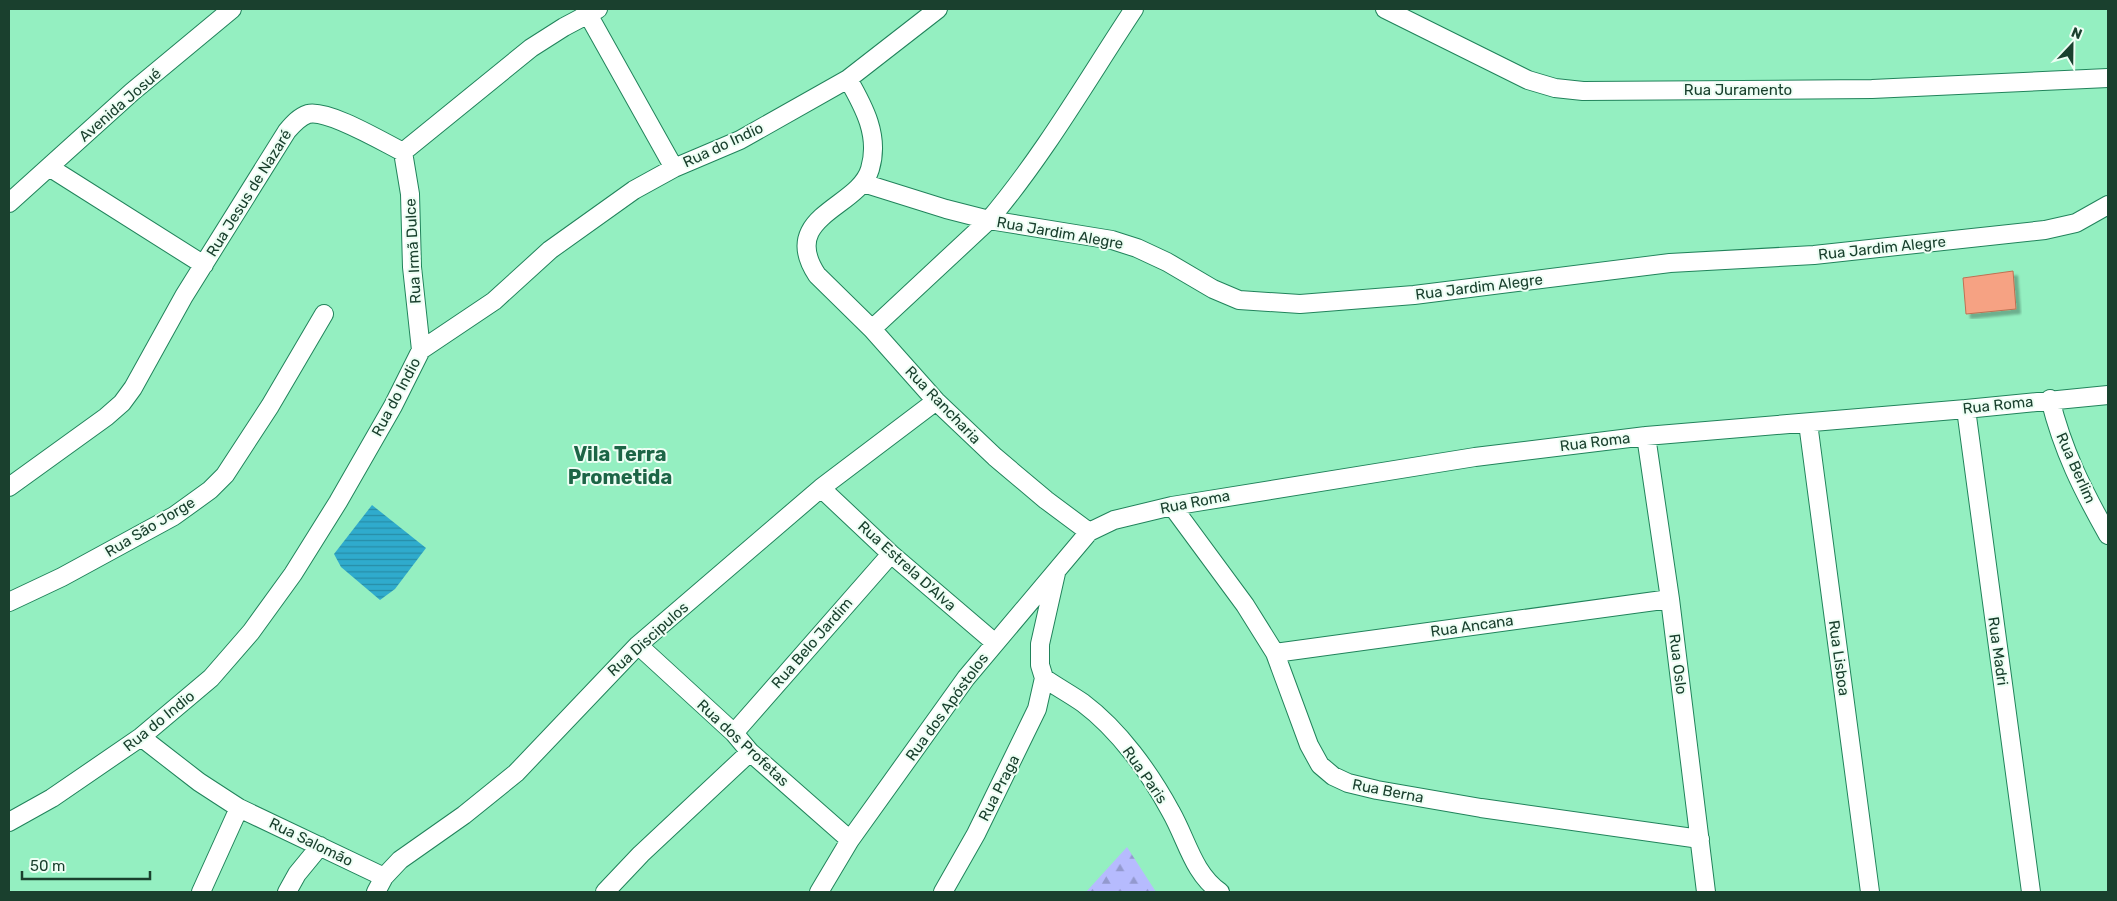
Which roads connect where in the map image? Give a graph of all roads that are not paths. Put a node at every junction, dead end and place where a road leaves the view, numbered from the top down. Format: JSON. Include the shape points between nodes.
{"nodes":[{"id":1,"x":232,"y":9,"type":"edge"},
{"id":2,"x":938,"y":9,"type":"edge"},
{"id":3,"x":1134,"y":9,"type":"edge"},
{"id":4,"x":1385,"y":9,"type":"edge"},
{"id":5,"x":590,"y":11,"type":"edge"},
{"id":6,"x":2108,"y":78,"type":"edge"},
{"id":7,"x":848,"y":79,"type":"junction"},
{"id":8,"x":403,"y":152,"type":"junction"},
{"id":9,"x":49,"y":167,"type":"junction"},
{"id":10,"x":674,"y":168,"type":"junction"},
{"id":11,"x":863,"y":183,"type":"junction"},
{"id":12,"x":9,"y":203,"type":"edge"},
{"id":13,"x":2108,"y":204,"type":"edge"},
{"id":14,"x":988,"y":220,"type":"junction"},
{"id":15,"x":204,"y":265,"type":"junction"},
{"id":16,"x":324,"y":314,"type":"dead end"},
{"id":17,"x":872,"y":329,"type":"junction"},
{"id":18,"x":421,"y":350,"type":"junction"},
{"id":19,"x":2108,"y":394,"type":"edge"},
{"id":20,"x":2050,"y":399,"type":"junction"},
{"id":21,"x":936,"y":401,"type":"junction"},
{"id":22,"x":1966,"y":409,"type":"junction"},
{"id":23,"x":1808,"y":423,"type":"junction"},
{"id":24,"x":1646,"y":436,"type":"junction"},
{"id":25,"x":9,"y":487,"type":"edge"},
{"id":26,"x":821,"y":488,"type":"junction"},
{"id":27,"x":1172,"y":506,"type":"junction"},
{"id":28,"x":1089,"y":532,"type":"junction"},
{"id":29,"x":2108,"y":535,"type":"edge"},
{"id":30,"x":891,"y":554,"type":"junction"},
{"id":31,"x":1057,"y":570,"type":"junction"},
{"id":32,"x":1670,"y":599,"type":"junction"},
{"id":33,"x":9,"y":602,"type":"edge"},
{"id":34,"x":994,"y":642,"type":"junction"},
{"id":35,"x":638,"y":645,"type":"junction"},
{"id":36,"x":1275,"y":653,"type":"junction"},
{"id":37,"x":1044,"y":678,"type":"junction"},
{"id":38,"x":734,"y":733,"type":"junction"},
{"id":39,"x":141,"y":737,"type":"junction"},
{"id":40,"x":750,"y":752,"type":"junction"},
{"id":41,"x":239,"y":808,"type":"junction"},
{"id":42,"x":9,"y":822,"type":"edge"},
{"id":43,"x":1700,"y":839,"type":"junction"},
{"id":44,"x":850,"y":840,"type":"junction"},
{"id":45,"x":320,"y":846,"type":"junction"},
{"id":46,"x":380,"y":885,"type":"edge"},
{"id":47,"x":201,"y":892,"type":"edge"},
{"id":48,"x":287,"y":892,"type":"edge"},
{"id":49,"x":605,"y":892,"type":"edge"},
{"id":50,"x":819,"y":892,"type":"edge"},
{"id":51,"x":943,"y":892,"type":"edge"},
{"id":52,"x":1220,"y":892,"type":"edge"},
{"id":53,"x":1706,"y":892,"type":"edge"},
{"id":54,"x":1870,"y":892,"type":"edge"},
{"id":55,"x":2031,"y":892,"type":"edge"}],
"edges":[{"from":1,"to":9,"type":"street","name":"Avenida Josué","via":[[132,92]]},
{"from":2,"to":7,"type":"street","name":"Rua do Indio"},
{"from":3,"to":14,"type":"street","via":[[1036,158]]},
{"from":4,"to":6,"type":"street","name":"Rua Juramento","via":[[1528,80],[1555,88],[1583,91],[1872,89]]},
{"from":5,"to":8,"type":"street","via":[[531,48]]},
{"from":5,"to":10,"type":"street"},
{"from":7,"to":10,"type":"street","name":"Rua do Indio","via":[[740,140]]},
{"from":7,"to":11,"type":"street","via":[[866,111],[872,135],[874,155]]},
{"from":8,"to":15,"type":"street","name":"Rua Jesus de Nazaré","via":[[327,116],[308,114],[297,120]]},
{"from":8,"to":18,"type":"street","name":"Rua Irmã Dulce","via":[[410,194],[412,267]]},
{"from":9,"to":12,"type":"street","name":"Avenida Josué"},
{"from":9,"to":15,"type":"street"},
{"from":10,"to":18,"type":"street","name":"Rua do Indio","via":[[634,190],[573,232],[494,301]]},
{"from":11,"to":14,"type":"street","name":"Rua Jardim Alegre"},
{"from":11,"to":17,"type":"street","name":"Rua Rancharia","via":[[822,216],[811,231],[806,254],[817,275]]},
{"from":13,"to":14,"type":"street","name":"Rua Jardim Alegre","via":[[2076,223],[2036,231],[1814,254],[1670,263],[1414,295],[1300,304],[1239,300],[1137,248],[1112,240]]},
{"from":14,"to":17,"type":"street"},
{"from":15,"to":25,"type":"street","name":"Rua Jesus de Nazaré","via":[[122,403]]},
{"from":16,"to":33,"type":"street","name":"Rua São Jorge","via":[[270,406],[225,475],[210,490],[174,516]]},
{"from":17,"to":21,"type":"street","name":"Rua Rancharia"},
{"from":18,"to":39,"type":"street","name":"Rua do Indio","via":[[338,502],[257,625],[211,678]]},
{"from":19,"to":20,"type":"street","name":"Rua Roma"},
{"from":20,"to":22,"type":"street","name":"Rua Roma"},
{"from":20,"to":29,"type":"street","name":"Rua Berlim","via":[[2068,459]]},
{"from":21,"to":26,"type":"street","name":"Rua Discipulos"},
{"from":21,"to":28,"type":"street","name":"Rua Rancharia","via":[[1002,464]]},
{"from":22,"to":23,"type":"street","name":"Rua Roma"},
{"from":22,"to":55,"type":"street","name":"Rua Madri"},
{"from":23,"to":24,"type":"street","name":"Rua Roma"},
{"from":23,"to":54,"type":"street","name":"Rua Lisboa"},
{"from":24,"to":27,"type":"street","name":"Rua Roma","via":[[1475,457]]},
{"from":24,"to":32,"type":"street","name":"Rua Oslo"},
{"from":26,"to":30,"type":"street","name":"Rua Estrela D'Alva"},
{"from":26,"to":35,"type":"street","name":"Rua Discipulos"},
{"from":27,"to":28,"type":"street","name":"Rua Roma","via":[[1114,520]]},
{"from":27,"to":36,"type":"street","name":"Rua Berna","via":[[1245,605]]},
{"from":28,"to":31,"type":"street","name":"Rua dos Apóstolos"},
{"from":30,"to":34,"type":"street","name":"Rua Estrela D'Alva"},
{"from":30,"to":38,"type":"street","name":"Rua Belo Jardim"},
{"from":31,"to":34,"type":"street","name":"Rua dos Apóstolos"},
{"from":31,"to":37,"type":"street","via":[[1040,644]]},
{"from":32,"to":36,"type":"street","name":"Rua Ancana"},
{"from":32,"to":43,"type":"street","name":"Rua Oslo"},
{"from":34,"to":44,"type":"street","name":"Rua dos Apóstolos"},
{"from":35,"to":38,"type":"street","name":"Rua dos Profetas"},
{"from":35,"to":46,"type":"street","name":"Rua Discipulos","via":[[516,772],[464,815],[400,860]]},
{"from":36,"to":43,"type":"street","name":"Rua Berna","via":[[1309,745],[1320,765],[1348,783],[1472,806]]},
{"from":37,"to":51,"type":"street","name":"Rua Praga","via":[[1037,709],[1013,761]]},
{"from":37,"to":52,"type":"street","name":"Rua Paris","via":[[1084,704],[1130,751],[1172,813],[1199,870]]},
{"from":38,"to":40,"type":"street","name":"Rua dos Profetas"},
{"from":39,"to":41,"type":"street","name":"Rua Salomão"},
{"from":39,"to":42,"type":"street","name":"Rua do Indio","via":[[52,798]]},
{"from":40,"to":44,"type":"street","name":"Rua dos Profetas"},
{"from":40,"to":49,"type":"street"},
{"from":41,"to":45,"type":"street","name":"Rua Salomão"},
{"from":41,"to":47,"type":"street"},
{"from":43,"to":53,"type":"street","name":"Rua Oslo"},
{"from":44,"to":50,"type":"street","name":"Rua dos Apóstolos"},
{"from":45,"to":46,"type":"street","name":"Rua Salomão"},
{"from":45,"to":48,"type":"street"}]}
